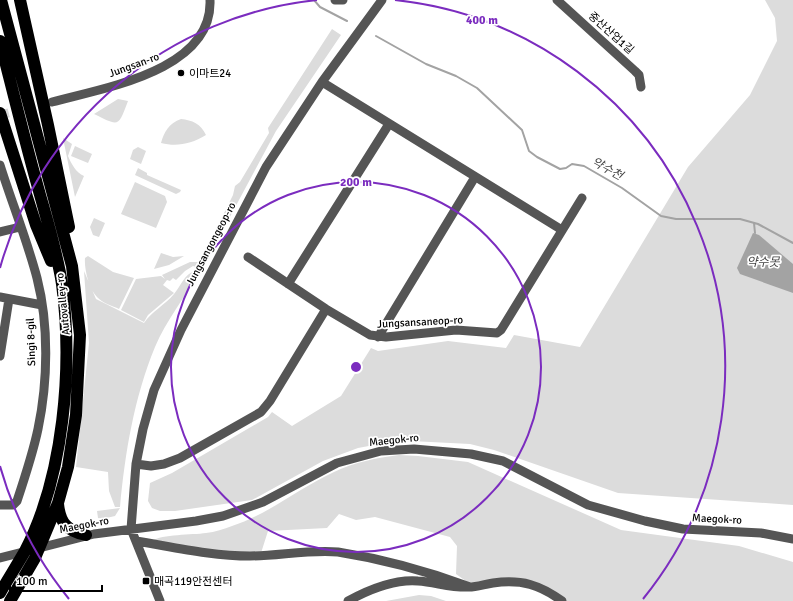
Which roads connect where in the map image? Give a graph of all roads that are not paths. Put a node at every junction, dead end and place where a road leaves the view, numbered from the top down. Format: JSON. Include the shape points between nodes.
{"nodes":[{"id":1,"x":1,"y":0,"type":"edge"},
{"id":2,"x":20,"y":0,"type":"edge"},
{"id":3,"x":210,"y":0,"type":"edge"},
{"id":4,"x":335,"y":0,"type":"edge"},
{"id":5,"x":343,"y":0,"type":"edge"},
{"id":6,"x":382,"y":0,"type":"edge"},
{"id":7,"x":558,"y":0,"type":"edge"},
{"id":8,"x":0,"y":40,"type":"edge"},
{"id":9,"x":322,"y":82,"type":"junction"},
{"id":10,"x":641,"y":88,"type":"dead end"},
{"id":11,"x":52,"y":102,"type":"tunnel mouth"},
{"id":12,"x":0,"y":113,"type":"edge"},
{"id":13,"x":389,"y":124,"type":"junction"},
{"id":14,"x":0,"y":165,"type":"edge"},
{"id":15,"x":475,"y":177,"type":"junction"},
{"id":16,"x":4,"y":195,"type":"edge"},
{"id":17,"x":582,"y":198,"type":"dead end"},
{"id":18,"x":20,"y":227,"type":"junction"},
{"id":19,"x":562,"y":230,"type":"junction"},
{"id":20,"x":0,"y":232,"type":"edge"},
{"id":21,"x":248,"y":257,"type":"dead end"},
{"id":22,"x":72,"y":266,"type":"junction"},
{"id":23,"x":62,"y":284,"type":"junction"},
{"id":24,"x":288,"y":284,"type":"junction"},
{"id":25,"x":5,"y":298,"type":"edge"},
{"id":26,"x":42,"y":305,"type":"junction"},
{"id":27,"x":326,"y":309,"type":"junction"},
{"id":28,"x":378,"y":337,"type":"junction"},
{"id":29,"x":0,"y":356,"type":"edge"},
{"id":30,"x":136,"y":464,"type":"junction"},
{"id":31,"x":58,"y":503,"type":"junction"},
{"id":32,"x":0,"y":505,"type":"edge"},
{"id":33,"x":131,"y":529,"type":"junction"},
{"id":34,"x":86,"y":535,"type":"junction"},
{"id":35,"x":793,"y":539,"type":"edge"},
{"id":36,"x":136,"y":541,"type":"junction"},
{"id":37,"x":41,"y":546,"type":"junction"},
{"id":38,"x":25,"y":550,"type":"junction"},
{"id":39,"x":0,"y":558,"type":"edge"},
{"id":40,"x":470,"y":587,"type":"junction"},
{"id":41,"x":0,"y":593,"type":"edge"},
{"id":42,"x":10,"y":601,"type":"edge"},
{"id":43,"x":160,"y":601,"type":"edge"},
{"id":44,"x":348,"y":601,"type":"edge"},
{"id":45,"x":562,"y":601,"type":"edge"}],
"edges":[{"from":1,"to":22,"type":"highway","name":"Autovalley-ro"},
{"from":2,"to":22,"type":"highway","via":[[68,223]]},
{"from":3,"to":11,"type":"street","name":"Jungsan-ro","via":[[207,19],[196,41],[166,67],[136,79]]},
{"from":4,"to":5,"type":"street"},
{"from":6,"to":9,"type":"street","name":"Jungsangongeop-ro"},
{"from":7,"to":10,"type":"street","name":"중산산업1길","via":[[639,75]]},
{"from":8,"to":23,"type":"highway","name":"Autovalley-ro"},
{"from":9,"to":13,"type":"street"},
{"from":9,"to":30,"type":"street","name":"Jungsangongeop-ro","via":[[266,167],[181,330],[154,390],[142,429]]},
{"from":12,"to":23,"type":"highway","via":[[36,224]]},
{"from":13,"to":15,"type":"street"},
{"from":13,"to":24,"type":"street"},
{"from":14,"to":16,"type":"street","name":"Singi 8-gil"},
{"from":15,"to":19,"type":"street"},
{"from":15,"to":28,"type":"street"},
{"from":16,"to":18,"type":"street","name":"Singi 8-gil"},
{"from":17,"to":19,"type":"street","name":"Jungsansaneop-ro"},
{"from":18,"to":20,"type":"street"},
{"from":18,"to":26,"type":"street","name":"Singi 8-gil","via":[[37,278]]},
{"from":19,"to":28,"type":"street","name":"Jungsansaneop-ro","via":[[497,333],[456,330]]},
{"from":21,"to":24,"type":"street","name":"Jungsansaneop-ro"},
{"from":22,"to":31,"type":"highway","name":"Autovalley-ro","via":[[80,335],[79,385],[73,440]]},
{"from":23,"to":38,"type":"highway","name":"Autovalley-ro","via":[[67,342],[61,427],[43,505]]},
{"from":24,"to":27,"type":"street","name":"Jungsansaneop-ro"},
{"from":25,"to":26,"type":"street"},
{"from":25,"to":29,"type":"street"},
{"from":26,"to":32,"type":"street","name":"Singi 8-gil","via":[[44,378],[38,429],[16,501],[13,505]]},
{"from":27,"to":28,"type":"street","name":"Jungsansaneop-ro","via":[[370,335]]},
{"from":27,"to":30,"type":"street","via":[[261,412],[180,458],[151,466]]},
{"from":30,"to":33,"type":"street","name":"Jungsangongeop-ro"},
{"from":31,"to":34,"type":"highway","via":[[64,525],[75,533]]},
{"from":31,"to":37,"type":"highway","name":"Autovalley-ro"},
{"from":33,"to":34,"type":"street","name":"Maegok-ro"},
{"from":33,"to":35,"type":"street","name":"Maegok-ro","via":[[223,516],[263,502],[329,466],[346,460],[381,451],[429,449],[503,461],[588,505],[644,521],[683,529],[761,533]]},
{"from":33,"to":36,"type":"street"},
{"from":34,"to":37,"type":"street","name":"Maegok-ro"},
{"from":36,"to":40,"type":"street","via":[[250,556],[336,552],[412,568]]},
{"from":36,"to":43,"type":"street"},
{"from":37,"to":38,"type":"street","name":"Maegok-ro"},
{"from":37,"to":42,"type":"highway","name":"Autovalley-ro"},
{"from":38,"to":39,"type":"street","name":"Maegok-ro"},
{"from":38,"to":41,"type":"highway","name":"Autovalley-ro"},
{"from":40,"to":44,"type":"street","via":[[450,587],[416,581],[368,590]]},
{"from":40,"to":45,"type":"street","via":[[495,583],[536,585]]}]}
